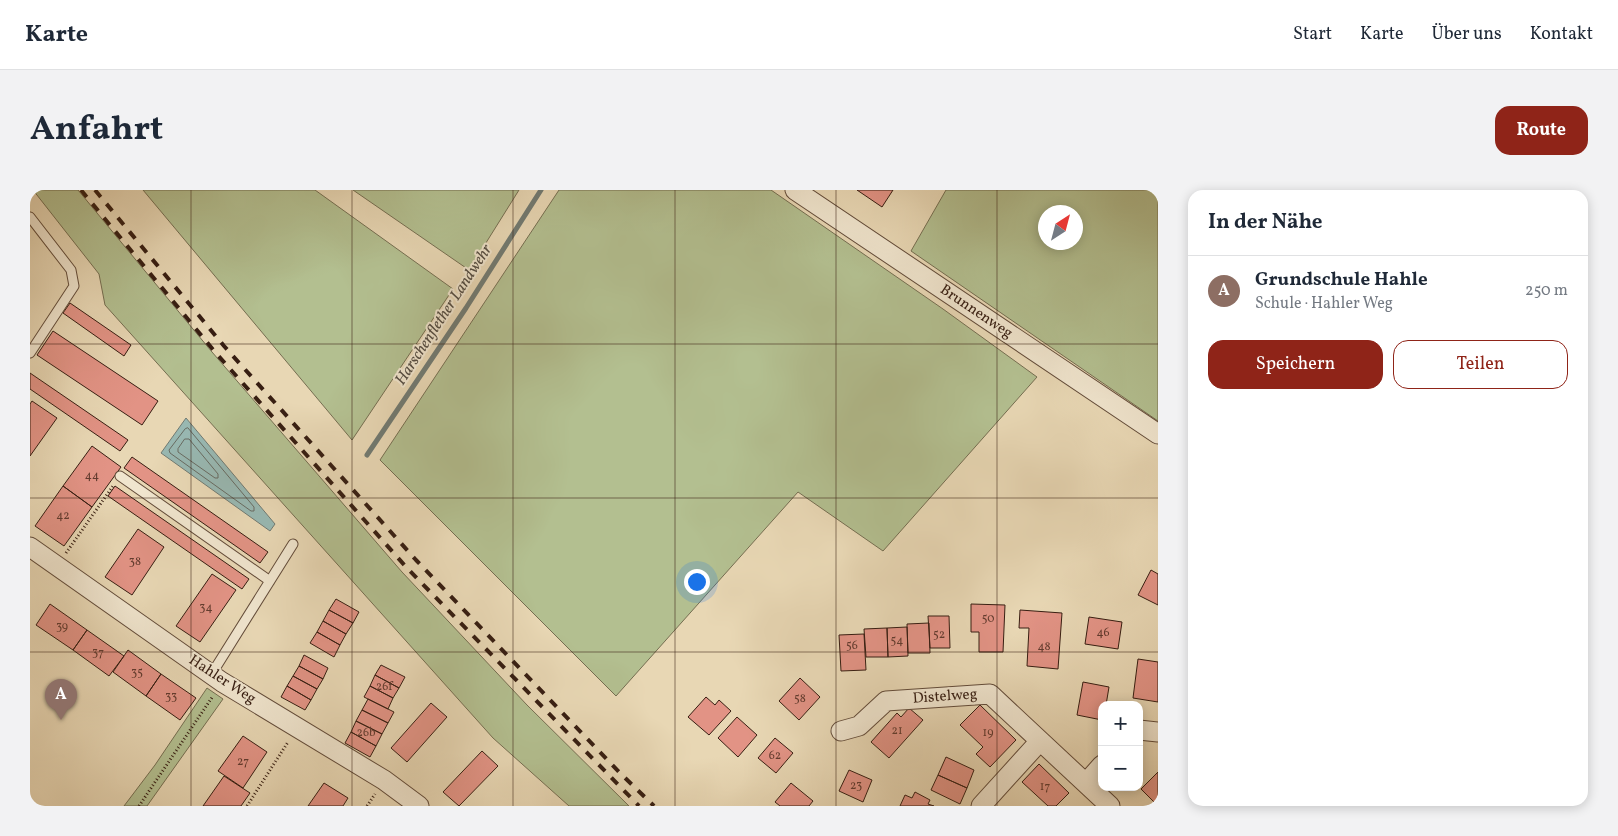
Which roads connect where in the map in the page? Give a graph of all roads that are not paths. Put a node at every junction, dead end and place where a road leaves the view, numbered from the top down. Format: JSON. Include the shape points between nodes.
{"nodes":[{"id":1,"x":794,"y":190,"type":"edge"},
{"id":2,"x":30,"y":217,"type":"edge"},
{"id":3,"x":30,"y":353,"type":"edge"},
{"id":4,"x":1158,"y":434,"type":"edge"},
{"id":5,"x":120,"y":476,"type":"road end"},
{"id":6,"x":293,"y":544,"type":"dead end"},
{"id":7,"x":30,"y":547,"type":"edge"},
{"id":8,"x":270,"y":581,"type":"junction"},
{"id":9,"x":217,"y":678,"type":"junction"},
{"id":10,"x":1143,"y":730,"type":"edge"},
{"id":11,"x":841,"y":731,"type":"dead end"},
{"id":12,"x":1158,"y":732,"type":"edge"},
{"id":13,"x":1040,"y":742,"type":"junction"},
{"id":14,"x":1098,"y":770,"type":"edge"},
{"id":15,"x":1086,"y":783,"type":"junction"},
{"id":16,"x":419,"y":806,"type":"edge"},
{"id":17,"x":981,"y":806,"type":"edge"},
{"id":18,"x":1110,"y":806,"type":"edge"}],
"edges":[{"from":1,"to":4,"type":"street","name":"Brunnenweg"},
{"from":2,"to":3,"type":"lane","via":[[71,270],[74,286]]},
{"from":5,"to":8,"type":"lane"},
{"from":6,"to":8,"type":"lane"},
{"from":7,"to":9,"type":"street","name":"Hahler Weg"},
{"from":8,"to":9,"type":"lane"},
{"from":9,"to":16,"type":"street","name":"Hahler Weg","via":[[384,780]]},
{"from":10,"to":12,"type":"street"},
{"from":11,"to":13,"type":"street","name":"Distelweg","via":[[859,726],[886,701],[990,694]]},
{"from":13,"to":15,"type":"street","name":"Distelweg"},
{"from":13,"to":17,"type":"street"},
{"from":14,"to":15,"type":"street"},
{"from":15,"to":18,"type":"street","name":"Distelweg"}]}
